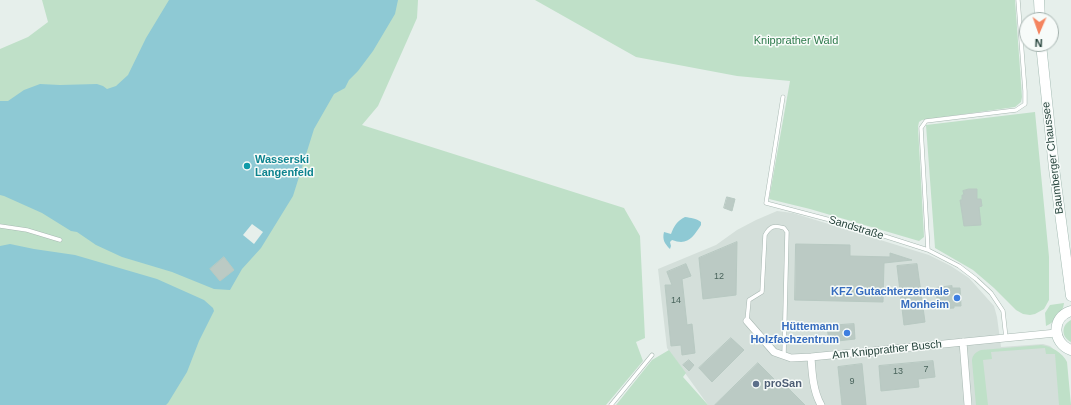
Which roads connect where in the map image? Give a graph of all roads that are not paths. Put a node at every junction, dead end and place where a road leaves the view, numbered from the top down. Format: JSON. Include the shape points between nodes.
{"nodes":[{"id":1,"x":1018,"y":0,"type":"edge"},
{"id":2,"x":1039,"y":0,"type":"edge"},
{"id":3,"x":1040,"y":12,"type":"edge"},
{"id":4,"x":1042,"y":52,"type":"edge"},
{"id":5,"x":783,"y":97,"type":"dead end"},
{"id":6,"x":0,"y":226,"type":"edge"},
{"id":7,"x":60,"y":240,"type":"dead end"},
{"id":8,"x":928,"y":250,"type":"junction"},
{"id":9,"x":1071,"y":296,"type":"edge"},
{"id":10,"x":1071,"y":312,"type":"edge"},
{"id":11,"x":747,"y":321,"type":"joint"},
{"id":12,"x":1056,"y":333,"type":"junction"},
{"id":13,"x":1006,"y":338,"type":"junction"},
{"id":14,"x":963,"y":342,"type":"junction"},
{"id":15,"x":1071,"y":350,"type":"edge"},
{"id":16,"x":652,"y":356,"type":"dead end"},
{"id":17,"x":784,"y":356,"type":"junction"},
{"id":18,"x":811,"y":357,"type":"junction"},
{"id":19,"x":611,"y":405,"type":"edge"},
{"id":20,"x":821,"y":405,"type":"edge"},
{"id":21,"x":968,"y":405,"type":"edge"}],
"edges":[{"from":1,"to":8,"type":"lane","via":[[1025,104],[1016,110],[926,121],[921,128]]},
{"from":2,"to":3,"type":"street"},
{"from":4,"to":9,"type":"street","name":"Baumberger Chaussee"},
{"from":5,"to":8,"type":"lane","name":"Sandstraße","via":[[766,203],[853,226]]},
{"from":6,"to":7,"type":"lane","via":[[27,230]]},
{"from":8,"to":13,"type":"lane","name":"Sandstraße","via":[[959,266],[991,293],[1003,311]]},
{"from":10,"to":12,"type":"street","via":[[1058,321]]},
{"from":11,"to":17,"type":"street","via":[[774,352]]},
{"from":11,"to":17,"type":"lane","via":[[749,300],[762,292],[765,235],[772,226],[784,228]]},
{"from":12,"to":13,"type":"street","name":"Am Knipprather Busch"},
{"from":12,"to":15,"type":"street","via":[[1061,345]]},
{"from":13,"to":14,"type":"street","name":"Am Knipprather Busch"},
{"from":14,"to":18,"type":"street","name":"Am Knipprather Busch"},
{"from":14,"to":21,"type":"street"},
{"from":16,"to":19,"type":"lane"},
{"from":17,"to":18,"type":"street","name":"Am Knipprather Busch"},
{"from":18,"to":20,"type":"street","via":[[817,399]]}]}
